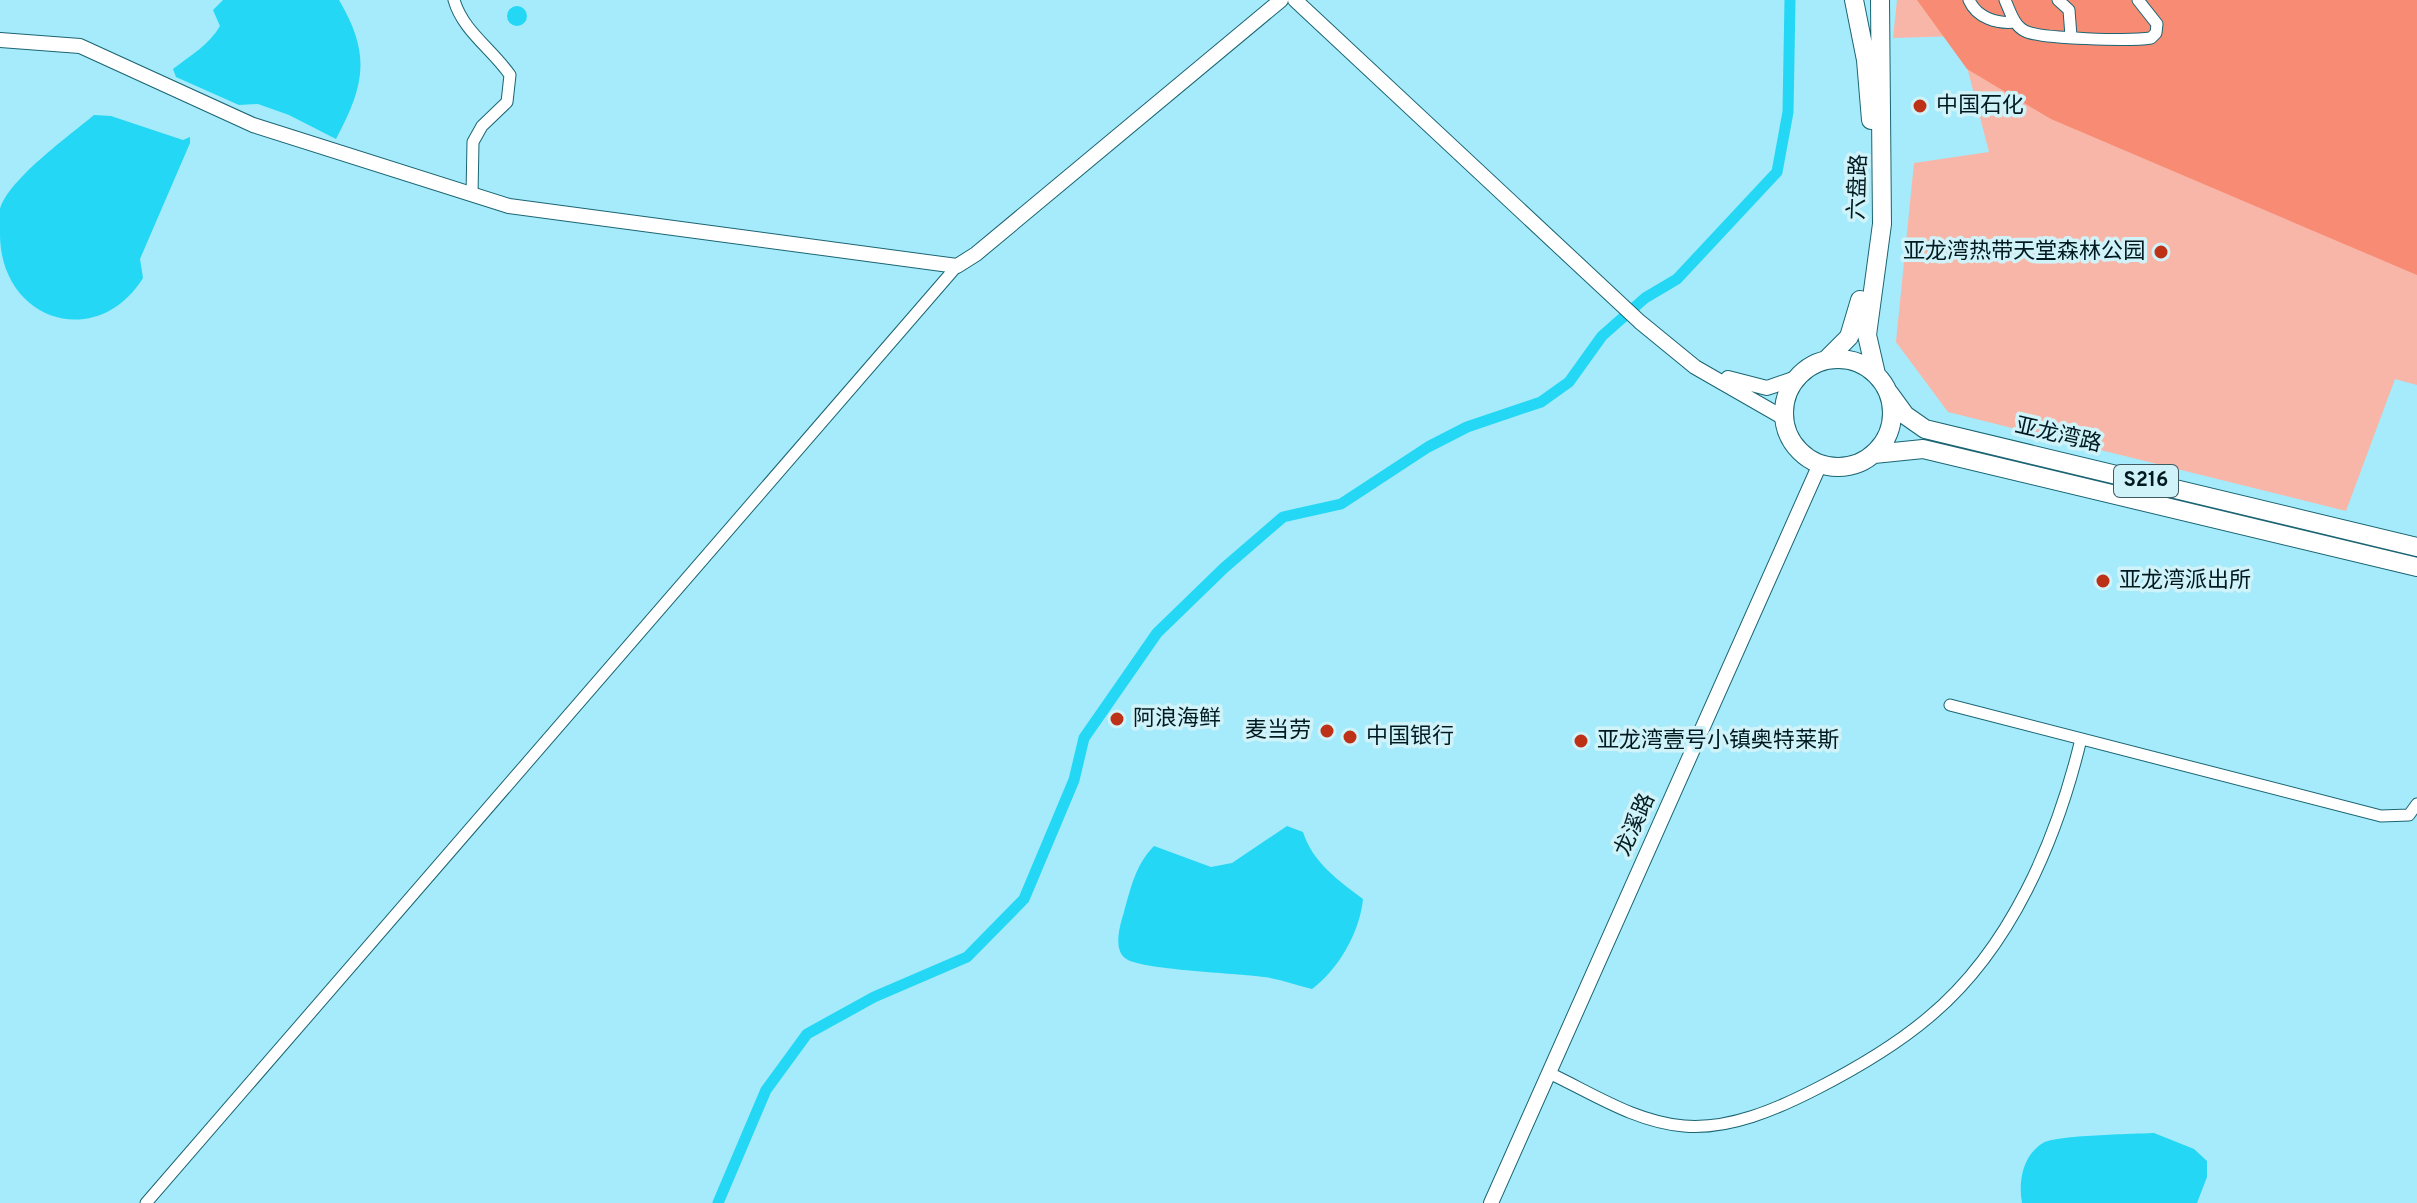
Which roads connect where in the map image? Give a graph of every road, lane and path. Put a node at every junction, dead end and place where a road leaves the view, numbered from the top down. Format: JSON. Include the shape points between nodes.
{"nodes":[{"id":1,"x":454,"y":0,"type":"edge"},
{"id":2,"x":1281,"y":0,"type":"edge"},
{"id":3,"x":1295,"y":0,"type":"edge"},
{"id":4,"x":1854,"y":0,"type":"edge"},
{"id":5,"x":1880,"y":0,"type":"edge"},
{"id":6,"x":1969,"y":0,"type":"edge"},
{"id":7,"x":2005,"y":0,"type":"edge"},
{"id":8,"x":2058,"y":0,"type":"edge"},
{"id":9,"x":2138,"y":0,"type":"edge"},
{"id":10,"x":2015,"y":22,"type":"junction"},
{"id":11,"x":2071,"y":36,"type":"junction"},
{"id":12,"x":0,"y":40,"type":"edge"},
{"id":13,"x":472,"y":195,"type":"junction"},
{"id":14,"x":957,"y":266,"type":"junction"},
{"id":15,"x":1826,"y":360,"type":"junction"},
{"id":16,"x":1695,"y":367,"type":"junction"},
{"id":17,"x":1876,"y":374,"type":"junction"},
{"id":18,"x":1796,"y":378,"type":"junction"},
{"id":19,"x":1889,"y":393,"type":"junction"},
{"id":20,"x":1784,"y":418,"type":"junction"},
{"id":21,"x":1874,"y":454,"type":"junction"},
{"id":22,"x":1820,"y":464,"type":"junction"},
{"id":23,"x":2417,"y":547,"type":"edge"},
{"id":24,"x":2417,"y":567,"type":"edge"},
{"id":25,"x":1950,"y":705,"type":"dead end"},
{"id":26,"x":2081,"y":739,"type":"junction"},
{"id":27,"x":2417,"y":804,"type":"edge"},
{"id":28,"x":1549,"y":1073,"type":"junction"},
{"id":29,"x":146,"y":1203,"type":"edge"},
{"id":30,"x":1491,"y":1203,"type":"edge"}],
"edges":[{"from":1,"to":13,"type":"street","via":[[461,23],[510,75],[507,102],[473,142]]},
{"from":2,"to":14,"type":"street"},
{"from":3,"to":16,"type":"street","via":[[1640,322]]},
{"from":4,"to":15,"type":"main road","name":"六盘路","via":[[1871,100],[1871,224],[1854,327]]},
{"from":5,"to":17,"type":"main road","name":"六盘路","number":"S216","via":[[1883,196],[1867,335]]},
{"from":6,"to":10,"type":"street","via":[[1982,15],[2000,23]]},
{"from":7,"to":10,"type":"street"},
{"from":8,"to":11,"type":"street","via":[[2069,10]]},
{"from":9,"to":11,"type":"street","via":[[2157,24],[2151,38]]},
{"from":10,"to":11,"type":"street","via":[[2023,31],[2058,39]]},
{"from":12,"to":13,"type":"street","via":[[80,46],[253,125]]},
{"from":13,"to":14,"type":"street","via":[[560,213]]},
{"from":14,"to":29,"type":"street"},
{"from":15,"to":17,"type":"main road","via":[[1853,361]]},
{"from":15,"to":18,"type":"main road"},
{"from":16,"to":18,"type":"street","via":[[1756,388]]},
{"from":16,"to":20,"type":"street"},
{"from":17,"to":19,"type":"main road","number":"S216"},
{"from":18,"to":20,"type":"main road","via":[[1786,397]]},
{"from":19,"to":21,"type":"main road","via":[[1893,415]]},
{"from":19,"to":23,"type":"main road","name":"亚龙湾路","number":"S216","via":[[1905,415],[1925,429]]},
{"from":20,"to":22,"type":"main road","via":[[1802,453]]},
{"from":21,"to":22,"type":"main road","number":"S216","via":[[1857,464]]},
{"from":21,"to":24,"type":"main road","name":"亚龙湾路","number":"S216","via":[[1923,449]]},
{"from":22,"to":28,"type":"street","name":"龙溪路"},
{"from":25,"to":26,"type":"street"},
{"from":26,"to":27,"type":"street","via":[[2381,816],[2409,815]]},
{"from":26,"to":28,"type":"street","via":[[2069,788],[2038,866],[2007,925],[1930,1017],[1837,1078],[1786,1105],[1736,1121],[1685,1126],[1636,1116]]},
{"from":28,"to":30,"type":"street","name":"龙溪路"}]}
